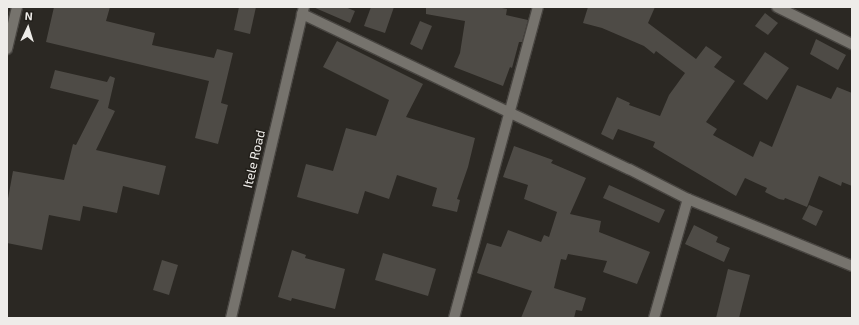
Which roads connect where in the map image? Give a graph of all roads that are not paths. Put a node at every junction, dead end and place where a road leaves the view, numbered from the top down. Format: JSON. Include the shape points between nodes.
{"nodes":[{"id":1,"x":17,"y":7,"type":"edge"},
{"id":2,"x":538,"y":7,"type":"edge"},
{"id":3,"x":777,"y":7,"type":"edge"},
{"id":4,"x":303,"y":11,"type":"edge"},
{"id":5,"x":852,"y":44,"type":"edge"},
{"id":6,"x":7,"y":49,"type":"edge"},
{"id":7,"x":509,"y":114,"type":"junction"},
{"id":8,"x":688,"y":199,"type":"junction"},
{"id":9,"x":852,"y":266,"type":"edge"},
{"id":10,"x":231,"y":318,"type":"edge"},
{"id":11,"x":454,"y":318,"type":"edge"},
{"id":12,"x":654,"y":318,"type":"edge"}],
"edges":[{"from":1,"to":6,"type":"street"},
{"from":2,"to":7,"type":"street"},
{"from":3,"to":5,"type":"street"},
{"from":4,"to":7,"type":"street"},
{"from":4,"to":10,"type":"street","name":"Itele Road"},
{"from":7,"to":8,"type":"street"},
{"from":7,"to":11,"type":"street"},
{"from":8,"to":9,"type":"street"},
{"from":8,"to":12,"type":"street"}]}
